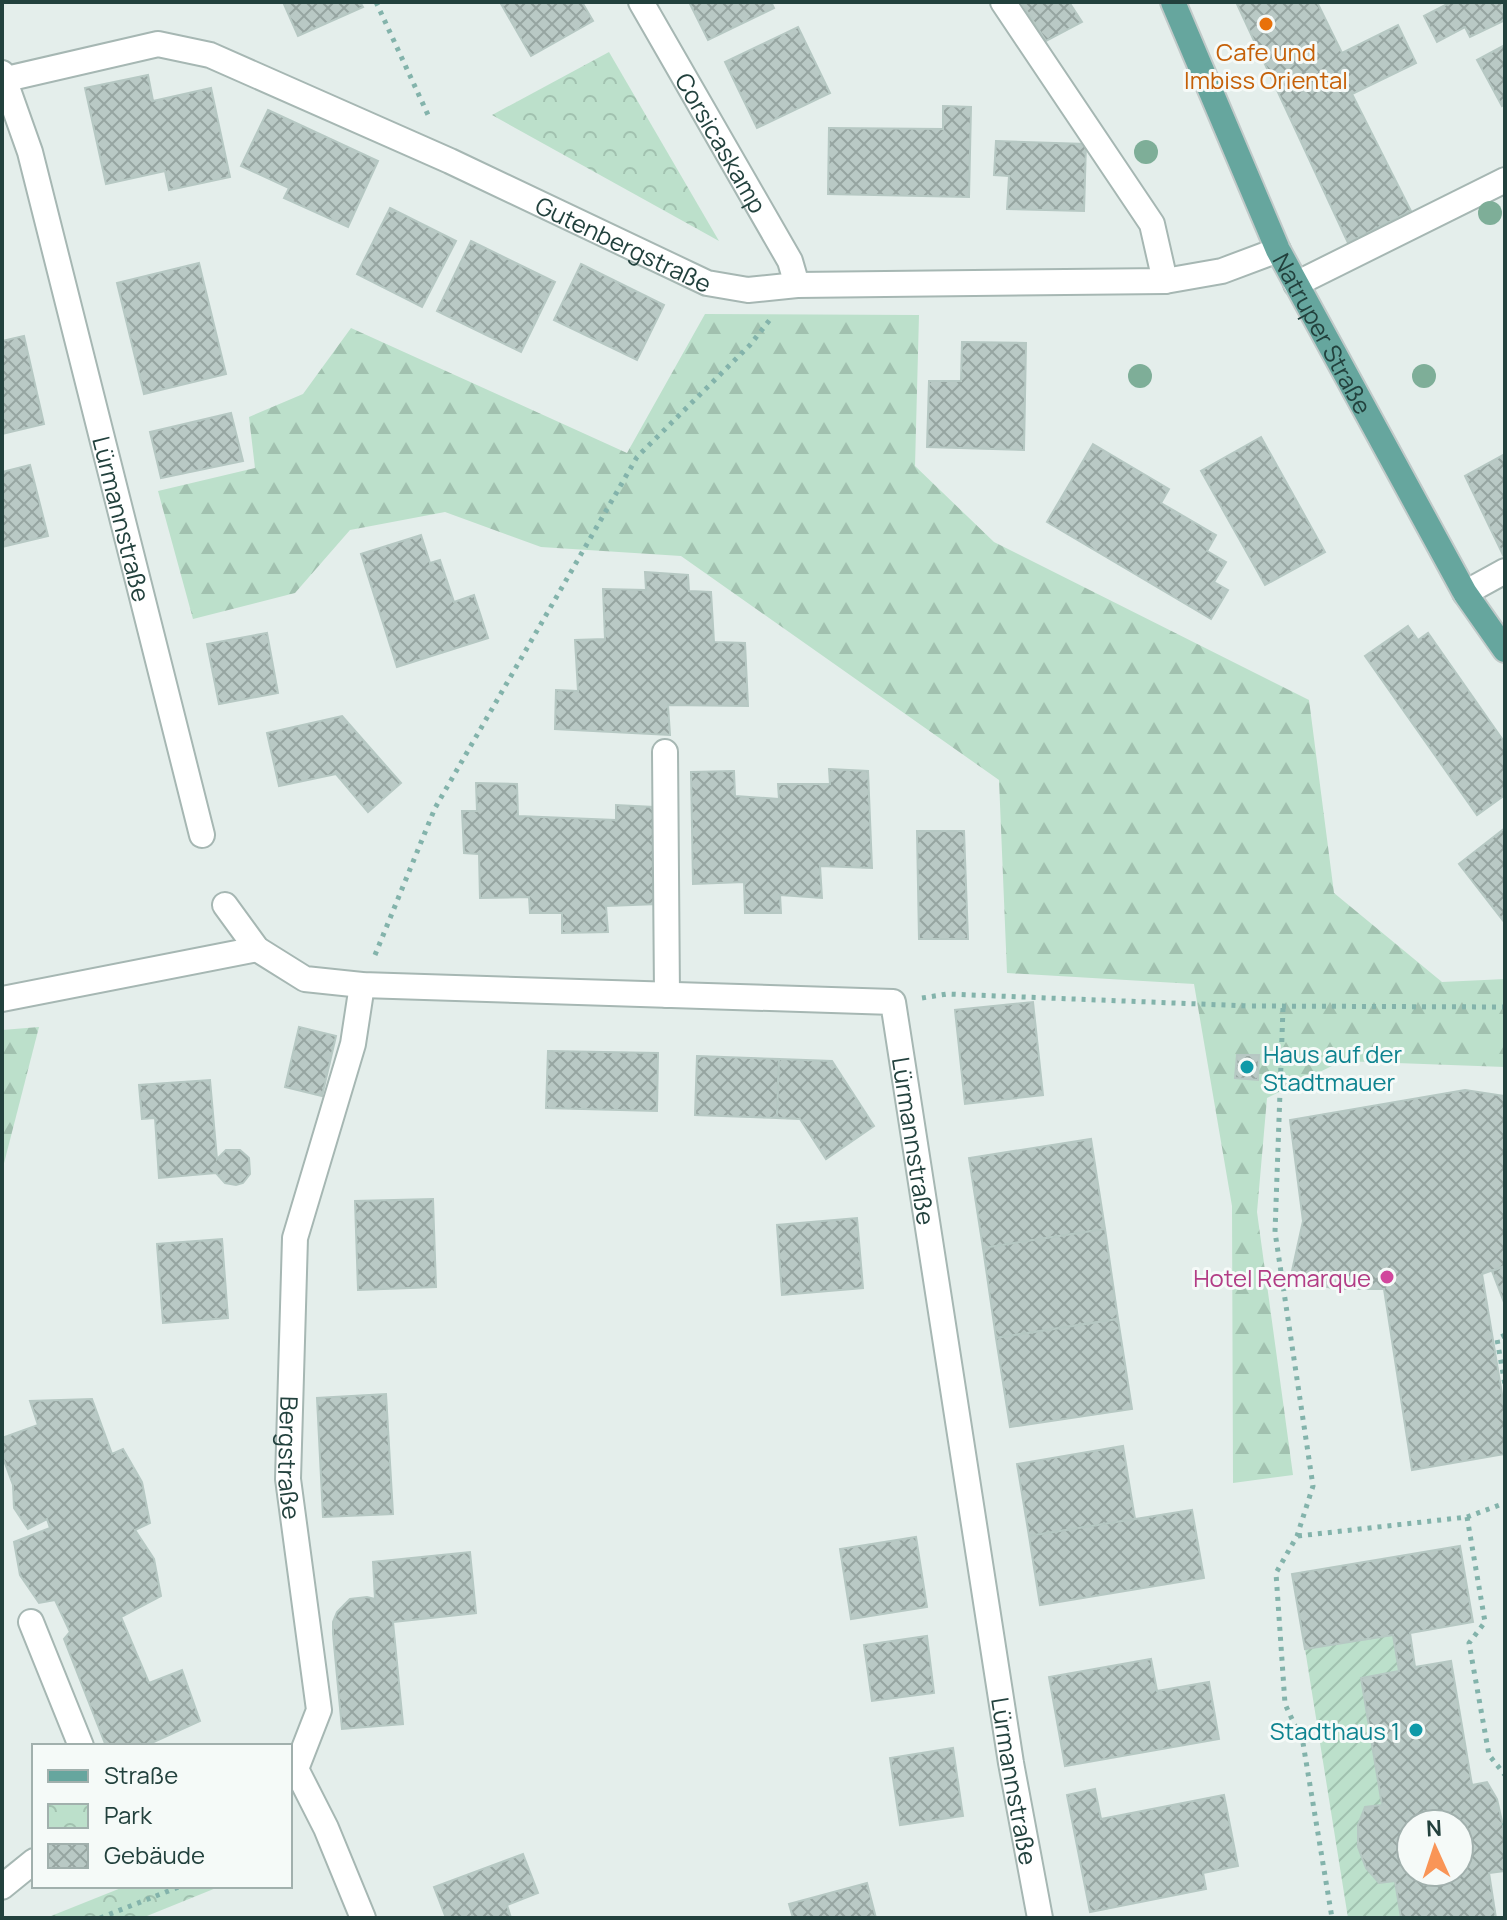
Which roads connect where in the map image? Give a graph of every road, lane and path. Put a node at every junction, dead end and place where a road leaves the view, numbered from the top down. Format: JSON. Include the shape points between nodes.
{"nodes":[{"id":1,"x":376,"y":2,"type":"edge"},
{"id":2,"x":641,"y":2,"type":"edge"},
{"id":3,"x":1003,"y":2,"type":"edge"},
{"id":4,"x":1173,"y":2,"type":"edge"},
{"id":5,"x":3,"y":78,"type":"edge"},
{"id":6,"x":450,"y":161,"type":"junction"},
{"id":7,"x":1505,"y":180,"type":"edge"},
{"id":8,"x":1278,"y":250,"type":"junction"},
{"id":9,"x":1165,"y":281,"type":"junction"},
{"id":10,"x":1296,"y":284,"type":"junction"},
{"id":11,"x":797,"y":285,"type":"junction"},
{"id":12,"x":1505,"y":571,"type":"edge"},
{"id":13,"x":1465,"y":593,"type":"junction"},
{"id":14,"x":1505,"y":650,"type":"edge"},
{"id":15,"x":665,"y":752,"type":"dead end"},
{"id":16,"x":202,"y":835,"type":"dead end"},
{"id":17,"x":225,"y":905,"type":"dead end"},
{"id":18,"x":257,"y":949,"type":"junction"},
{"id":19,"x":362,"y":985,"type":"junction"},
{"id":20,"x":667,"y":995,"type":"junction"},
{"id":21,"x":4,"y":998,"type":"edge"},
{"id":22,"x":893,"y":1002,"type":"junction"},
{"id":23,"x":1505,"y":1007,"type":"edge"},
{"id":24,"x":1283,"y":1008,"type":"junction"},
{"id":25,"x":1505,"y":1335,"type":"edge"},
{"id":26,"x":1505,"y":1385,"type":"edge"},
{"id":27,"x":1505,"y":1503,"type":"edge"},
{"id":28,"x":1467,"y":1517,"type":"junction"},
{"id":29,"x":1297,"y":1536,"type":"junction"},
{"id":30,"x":31,"y":1622,"type":"dead end"},
{"id":31,"x":80,"y":1744,"type":"edge"},
{"id":32,"x":293,"y":1769,"type":"edge"},
{"id":33,"x":1505,"y":1775,"type":"edge"},
{"id":34,"x":32,"y":1863,"type":"edge"},
{"id":35,"x":2,"y":1887,"type":"edge"},
{"id":36,"x":176,"y":1888,"type":"edge"},
{"id":37,"x":100,"y":1918,"type":"edge"},
{"id":38,"x":363,"y":1918,"type":"edge"},
{"id":39,"x":1040,"y":1918,"type":"edge"},
{"id":40,"x":1332,"y":1918,"type":"edge"}],
"edges":[{"from":1,"to":6,"type":"path"},
{"from":2,"to":11,"type":"street","name":"Corsicaskamp","via":[[790,261]]},
{"from":3,"to":9,"type":"street","via":[[1152,224]]},
{"from":4,"to":8,"type":"main road","name":"Natruper Straße"},
{"from":5,"to":6,"type":"street","name":"Gutenbergstraße","via":[[158,44],[210,55]]},
{"from":5,"to":16,"type":"street","name":"Lürmannstraße","via":[[30,152]]},
{"from":6,"to":11,"type":"street","name":"Gutenbergstraße","via":[[707,283],[748,290]]},
{"from":7,"to":10,"type":"street"},
{"from":8,"to":9,"type":"street","name":"Gutenbergstraße","via":[[1222,271]]},
{"from":8,"to":10,"type":"main road","name":"Natruper Straße"},
{"from":9,"to":11,"type":"street","name":"Gutenbergstraße"},
{"from":10,"to":13,"type":"main road","name":"Natruper Straße"},
{"from":11,"to":19,"type":"path","via":[[750,345],[637,457],[435,808]]},
{"from":12,"to":13,"type":"street"},
{"from":13,"to":14,"type":"main road","name":"Natruper Straße"},
{"from":15,"to":20,"type":"street"},
{"from":17,"to":18,"type":"street"},
{"from":18,"to":19,"type":"street","via":[[305,979]]},
{"from":18,"to":21,"type":"street"},
{"from":19,"to":20,"type":"street"},
{"from":19,"to":32,"type":"street","name":"Bergstraße","via":[[353,1044],[295,1238],[288,1479],[319,1710]]},
{"from":20,"to":22,"type":"street"},
{"from":22,"to":24,"type":"path","via":[[947,994]]},
{"from":22,"to":39,"type":"street","name":"Lürmannstraße","via":[[1011,1763]]},
{"from":23,"to":24,"type":"path"},
{"from":24,"to":29,"type":"path","via":[[1275,1232],[1313,1486]]},
{"from":25,"to":26,"type":"path","via":[[1497,1339]]},
{"from":27,"to":28,"type":"path"},
{"from":28,"to":29,"type":"path"},
{"from":28,"to":33,"type":"path","via":[[1485,1622],[1469,1643],[1489,1755]]},
{"from":29,"to":40,"type":"path","via":[[1276,1573],[1285,1704],[1303,1743]]},
{"from":30,"to":31,"type":"street"},
{"from":32,"to":38,"type":"street","name":"Bergstraße","via":[[326,1828]]},
{"from":34,"to":35,"type":"street"},
{"from":36,"to":37,"type":"path"}]}
